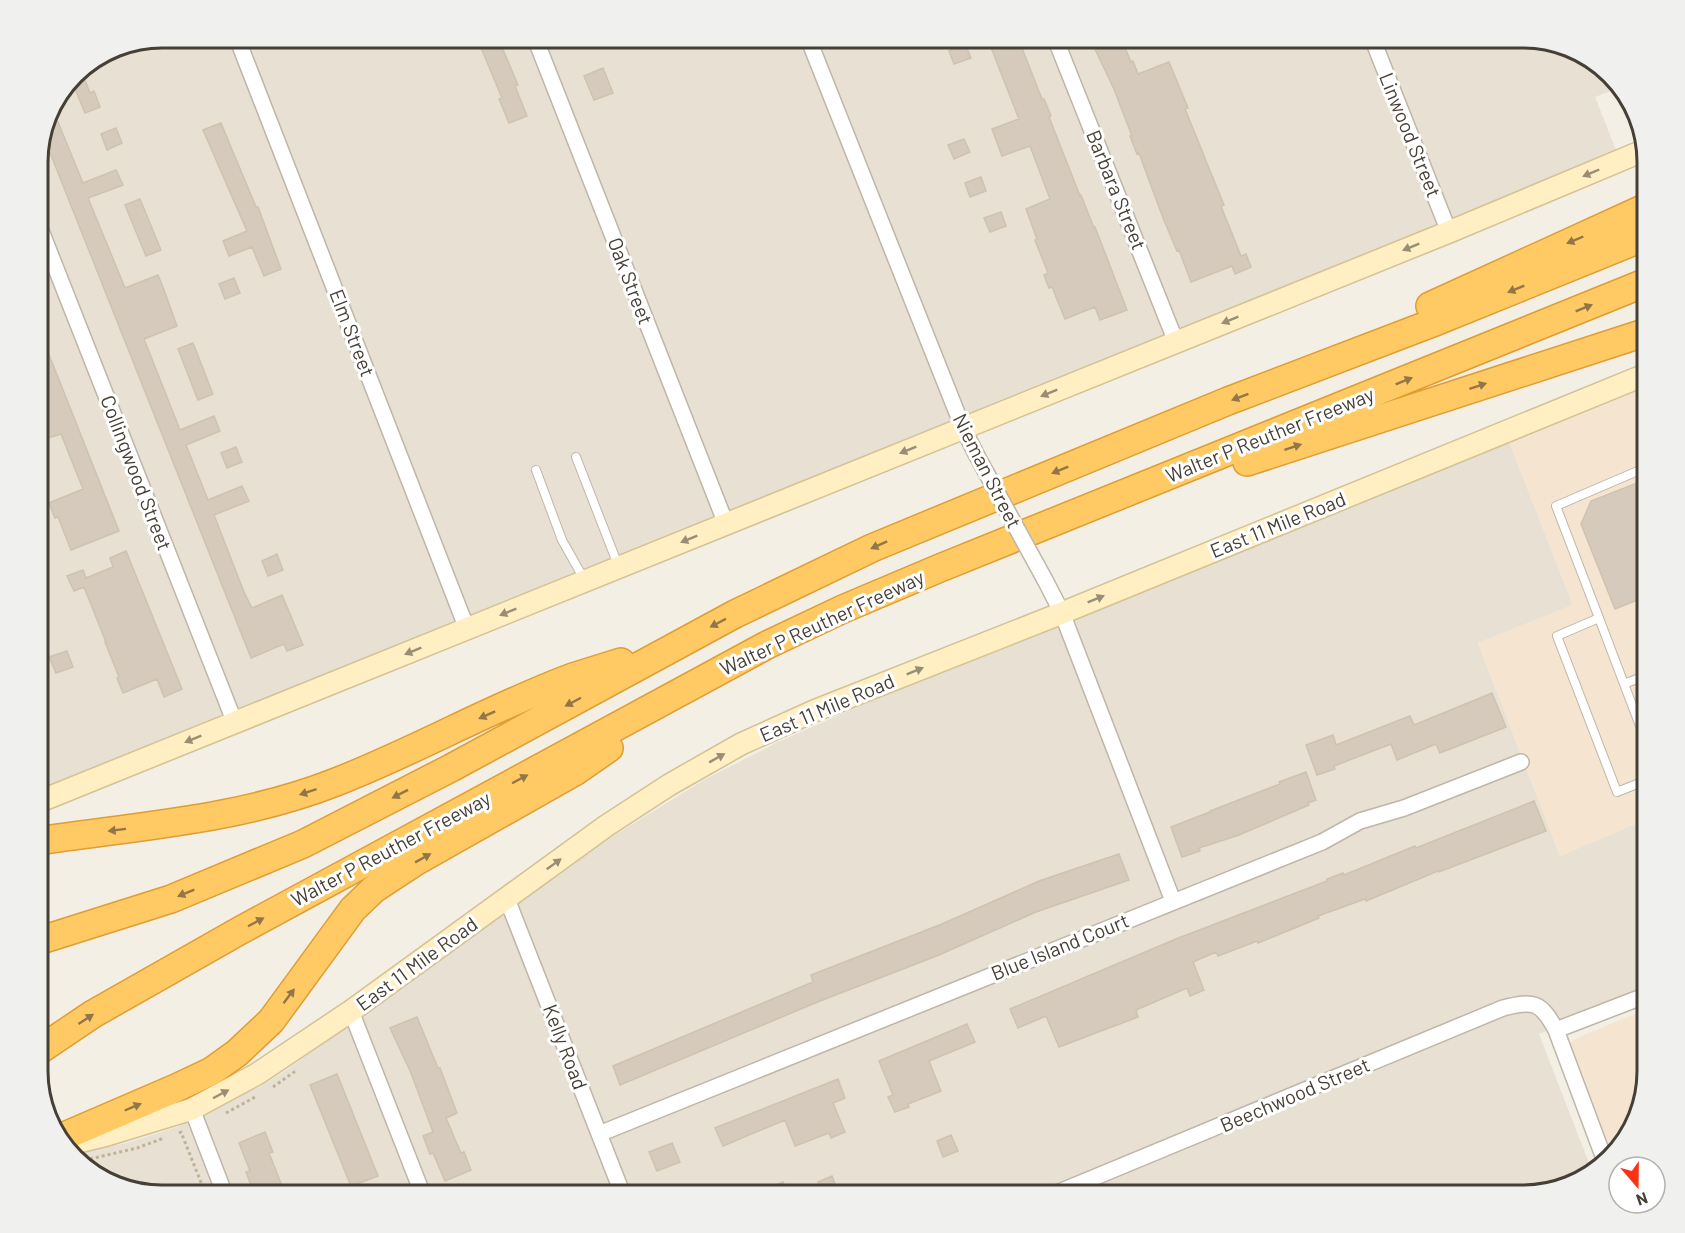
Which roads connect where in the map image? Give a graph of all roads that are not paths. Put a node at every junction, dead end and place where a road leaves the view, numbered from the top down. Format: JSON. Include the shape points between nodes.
{"nodes":[{"id":1,"x":241,"y":48,"type":"edge"},
{"id":2,"x":539,"y":48,"type":"edge"},
{"id":3,"x":812,"y":48,"type":"edge"},
{"id":4,"x":1059,"y":48,"type":"edge"},
{"id":5,"x":1376,"y":48,"type":"edge"},
{"id":6,"x":1637,"y":153,"type":"edge"},
{"id":7,"x":1637,"y":212,"type":"edge"},
{"id":8,"x":1449,"y":232,"type":"junction"},
{"id":9,"x":1637,"y":240,"type":"edge"},
{"id":10,"x":48,"y":249,"type":"edge"},
{"id":11,"x":1637,"y":286,"type":"edge"},
{"id":12,"x":1637,"y":335,"type":"edge"},
{"id":13,"x":1176,"y":342,"type":"junction"},
{"id":14,"x":1295,"y":376,"type":"junction"},
{"id":15,"x":1637,"y":378,"type":"edge"},
{"id":16,"x":963,"y":428,"type":"junction"},
{"id":17,"x":576,"y":457,"type":"dead end"},
{"id":18,"x":536,"y":470,"type":"dead end"},
{"id":19,"x":1637,"y":471,"type":"edge"},
{"id":20,"x":726,"y":524,"type":"junction"},
{"id":21,"x":619,"y":567,"type":"junction"},
{"id":22,"x":940,"y":568,"type":"junction"},
{"id":23,"x":585,"y":580,"type":"junction"},
{"id":24,"x":1062,"y":613,"type":"junction"},
{"id":25,"x":1599,"y":618,"type":"junction"},
{"id":26,"x":467,"y":628,"type":"junction"},
{"id":27,"x":679,"y":644,"type":"junction"},
{"id":28,"x":1637,"y":679,"type":"edge"},
{"id":29,"x":1624,"y":684,"type":"junction"},
{"id":30,"x":685,"y":690,"type":"junction"},
{"id":31,"x":1637,"y":718,"type":"edge"},
{"id":32,"x":235,"y":723,"type":"junction"},
{"id":33,"x":1521,"y":762,"type":"dead end"},
{"id":34,"x":1637,"y":784,"type":"edge"},
{"id":35,"x":48,"y":798,"type":"edge"},
{"id":36,"x":48,"y":840,"type":"edge"},
{"id":37,"x":507,"y":899,"type":"junction"},
{"id":38,"x":1173,"y":901,"type":"junction"},
{"id":39,"x":48,"y":938,"type":"edge"},
{"id":40,"x":1637,"y":999,"type":"edge"},
{"id":41,"x":351,"y":1011,"type":"junction"},
{"id":42,"x":1556,"y":1030,"type":"junction"},
{"id":43,"x":48,"y":1044,"type":"edge"},
{"id":44,"x":192,"y":1109,"type":"junction"},
{"id":45,"x":67,"y":1134,"type":"edge"},
{"id":46,"x":599,"y":1134,"type":"junction"},
{"id":47,"x":73,"y":1143,"type":"edge"},
{"id":48,"x":1602,"y":1154,"type":"edge"},
{"id":49,"x":221,"y":1185,"type":"edge"},
{"id":50,"x":419,"y":1185,"type":"edge"},
{"id":51,"x":619,"y":1185,"type":"edge"},
{"id":52,"x":1078,"y":1185,"type":"edge"}],
"edges":[{"from":1,"to":26,"type":"street","name":"Elm Street"},
{"from":2,"to":20,"type":"street","name":"Oak Street"},
{"from":3,"to":16,"type":"street","name":"Nieman Street"},
{"from":4,"to":13,"type":"street","name":"Barbara Street"},
{"from":5,"to":8,"type":"street","name":"Linwood Street"},
{"from":6,"to":8,"type":"main road","one_way":true},
{"from":7,"to":14,"type":"highway","one_way":true,"via":[[1382,325]]},
{"from":8,"to":13,"type":"main road","one_way":true},
{"from":9,"to":14,"type":"highway","one_way":true},
{"from":10,"to":32,"type":"street","name":"Collingwood Street"},
{"from":22,"to":11,"type":"highway","name":"Walter P Reuther Freeway","one_way":true},
{"from":22,"to":12,"type":"highway","one_way":true,"via":[[1061,536],[1222,471]]},
{"from":13,"to":16,"type":"main road","one_way":true},
{"from":14,"to":27,"type":"highway","one_way":true,"via":[[872,548]]},
{"from":24,"to":15,"type":"main road","name":"East 11 Mile Road","one_way":true},
{"from":16,"to":20,"type":"main road","one_way":true},
{"from":16,"to":24,"type":"street","name":"Nieman Street","bridge":true},
{"from":17,"to":21,"type":"lane"},
{"from":18,"to":23,"type":"lane","via":[[562,540]]},
{"from":19,"to":25,"type":"lane","via":[[1556,506]]},
{"from":20,"to":21,"type":"main road","one_way":true},
{"from":21,"to":23,"type":"main road"},
{"from":22,"to":30,"type":"highway","name":"Walter P Reuther Freeway","via":[[767,645]]},
{"from":23,"to":26,"type":"main road","one_way":true},
{"from":37,"to":24,"type":"main road","name":"East 11 Mile Road","one_way":true,"via":[[614,821],[741,744]]},
{"from":24,"to":38,"type":"street","name":"Nieman Street"},
{"from":25,"to":29,"type":"lane"},
{"from":25,"to":34,"type":"lane","via":[[1557,636],[1617,792]]},
{"from":26,"to":32,"type":"main road","one_way":true},
{"from":27,"to":36,"type":"highway","one_way":true,"via":[[572,678],[336,783],[287,799],[164,825]]},
{"from":27,"to":39,"type":"highway","one_way":true,"via":[[303,844],[171,899]]},
{"from":28,"to":29,"type":"lane"},
{"from":29,"to":31,"type":"lane"},
{"from":43,"to":30,"type":"highway","name":"Walter P Reuther Freeway","one_way":true,"via":[[93,1014],[242,930]]},
{"from":45,"to":30,"type":"highway","one_way":true,"via":[[212,1071],[270,1021],[353,909],[374,889],[576,771]]},
{"from":32,"to":35,"type":"main road","one_way":true},
{"from":33,"to":38,"type":"street","name":"Blue Island Court","via":[[1360,821],[1322,842]]},
{"from":37,"to":41,"type":"main road","name":"East 11 Mile Road"},
{"from":37,"to":46,"type":"street","name":"Kelly Road"},
{"from":38,"to":46,"type":"street","name":"Blue Island Court"},
{"from":40,"to":42,"type":"street"},
{"from":44,"to":41,"type":"main road","name":"East 11 Mile Road","one_way":true,"via":[[257,1074]]},
{"from":41,"to":50,"type":"street"},
{"from":42,"to":48,"type":"street"},
{"from":42,"to":52,"type":"street","name":"Beechwood Street","via":[[1539,1005],[1524,1002],[1503,1008]]},
{"from":44,"to":47,"type":"main road","name":"East 11 Mile Road"},
{"from":44,"to":49,"type":"street"},
{"from":46,"to":51,"type":"street","name":"Kelly Road"}]}
